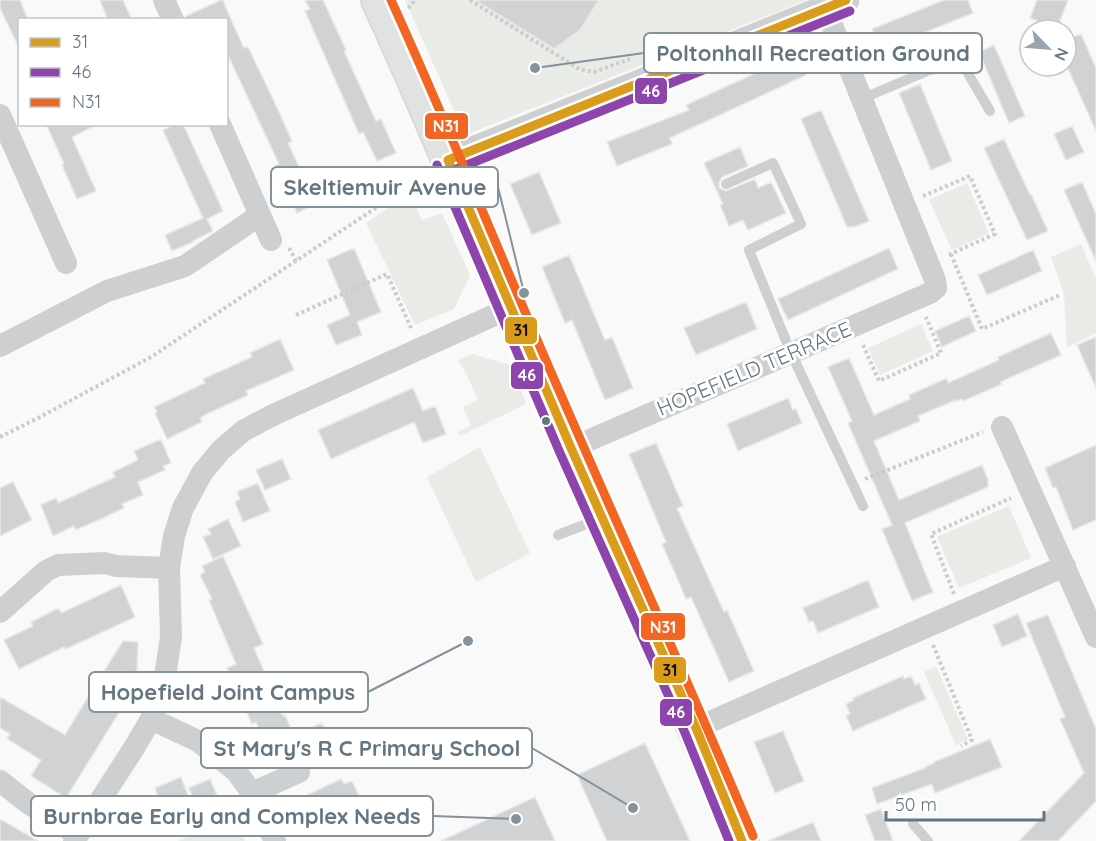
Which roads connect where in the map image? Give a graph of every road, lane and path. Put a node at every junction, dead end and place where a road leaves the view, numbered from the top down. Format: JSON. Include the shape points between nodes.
{"nodes":[{"id":1,"x":164,"y":0,"type":"edge"},
{"id":2,"x":378,"y":0,"type":"edge"},
{"id":3,"x":471,"y":0,"type":"edge"},
{"id":4,"x":836,"y":4,"type":"edge"},
{"id":5,"x":172,"y":18,"type":"edge"},
{"id":6,"x":634,"y":58,"type":"dead end"},
{"id":7,"x":861,"y":99,"type":"junction"},
{"id":8,"x":990,"y":111,"type":"dead end"},
{"id":9,"x":0,"y":115,"type":"edge"},
{"id":10,"x":221,"y":126,"type":"edge"},
{"id":11,"x":448,"y":160,"type":"junction"},
{"id":12,"x":726,"y":184,"type":"dead end"},
{"id":13,"x":904,"y":205,"type":"junction"},
{"id":14,"x":260,"y":215,"type":"junction"},
{"id":15,"x":271,"y":240,"type":"dead end"},
{"id":16,"x":951,"y":254,"type":"junction"},
{"id":17,"x":66,"y":262,"type":"dead end"},
{"id":18,"x":929,"y":264,"type":"junction"},
{"id":19,"x":927,"y":293,"type":"junction"},
{"id":20,"x":1060,"y":295,"type":"dead end"},
{"id":21,"x":510,"y":308,"type":"junction"},
{"id":22,"x":296,"y":315,"type":"dead end"},
{"id":23,"x":854,"y":325,"type":"junction"},
{"id":24,"x":413,"y":332,"type":"dead end"},
{"id":25,"x":0,"y":346,"type":"edge"},
{"id":26,"x":791,"y":352,"type":"junction"},
{"id":27,"x":1002,"y":427,"type":"joint"},
{"id":28,"x":0,"y":437,"type":"edge"},
{"id":29,"x":571,"y":448,"type":"junction"},
{"id":30,"x":853,"y":484,"type":"junction"},
{"id":31,"x":1030,"y":489,"type":"junction"},
{"id":32,"x":863,"y":506,"type":"dead end"},
{"id":33,"x":602,"y":518,"type":"junction"},
{"id":34,"x":558,"y":535,"type":"dead end"},
{"id":35,"x":1065,"y":566,"type":"junction"},
{"id":36,"x":169,"y":568,"type":"junction"},
{"id":37,"x":0,"y":612,"type":"edge"},
{"id":38,"x":961,"y":612,"type":"junction"},
{"id":39,"x":926,"y":627,"type":"junction"},
{"id":40,"x":1096,"y":637,"type":"edge"},
{"id":41,"x":151,"y":719,"type":"junction"},
{"id":42,"x":696,"y":728,"type":"junction"},
{"id":43,"x":961,"y":746,"type":"dead end"},
{"id":44,"x":298,"y":772,"type":"dead end"},
{"id":45,"x":0,"y":781,"type":"edge"},
{"id":46,"x":252,"y":793,"type":"junction"},
{"id":47,"x":913,"y":824,"type":"dead end"},
{"id":48,"x":76,"y":838,"type":"edge"},
{"id":49,"x":275,"y":841,"type":"edge"},
{"id":50,"x":742,"y":841,"type":"edge"},
{"id":51,"x":928,"y":841,"type":"edge"}],
"edges":[{"from":1,"to":5,"type":"street"},
{"from":2,"to":11,"type":"main road"},
{"from":3,"to":6,"type":"path","via":[[579,69],[594,72]]},
{"from":4,"to":7,"type":"street"},
{"from":4,"to":11,"type":"street"},
{"from":7,"to":8,"type":"lane","via":[[930,70],[963,65]]},
{"from":7,"to":13,"type":"street"},
{"from":9,"to":17,"type":"street"},
{"from":10,"to":14,"type":"street"},
{"from":11,"to":21,"type":"main road"},
{"from":11,"to":28,"type":"path","via":[[151,357]]},
{"from":12,"to":26,"type":"lane","via":[[773,163],[801,224],[749,250]]},
{"from":13,"to":16,"type":"path","via":[[970,176],[995,234]]},
{"from":13,"to":18,"type":"street"},
{"from":14,"to":15,"type":"street"},
{"from":14,"to":25,"type":"street","via":[[185,266],[107,291]]},
{"from":16,"to":18,"type":"path"},
{"from":16,"to":20,"type":"path","via":[[981,329]]},
{"from":18,"to":19,"type":"street","via":[[935,280]]},
{"from":19,"to":23,"type":"street","name":"HOPEFIELD TERRACE"},
{"from":19,"to":23,"type":"path","via":[[941,353],[879,381]]},
{"from":21,"to":29,"type":"main road"},
{"from":21,"to":36,"type":"street","via":[[243,431],[221,450],[189,496],[174,536]]},
{"from":22,"to":24,"type":"path","via":[[387,274]]},
{"from":23,"to":26,"type":"street","name":"HOPEFIELD TERRACE"},
{"from":26,"to":29,"type":"street","name":"HOPEFIELD TERRACE"},
{"from":26,"to":30,"type":"lane"},
{"from":27,"to":30,"type":"path"},
{"from":27,"to":31,"type":"street"},
{"from":29,"to":33,"type":"main road"},
{"from":30,"to":32,"type":"lane"},
{"from":31,"to":35,"type":"street"},
{"from":31,"to":38,"type":"path","via":[[931,534]]},
{"from":33,"to":34,"type":"lane"},
{"from":33,"to":42,"type":"main road"},
{"from":35,"to":38,"type":"street"},
{"from":35,"to":40,"type":"street"},
{"from":36,"to":37,"type":"street","via":[[105,563],[58,566],[46,571]]},
{"from":36,"to":41,"type":"street","via":[[171,637],[163,690]]},
{"from":38,"to":39,"type":"street"},
{"from":39,"to":42,"type":"street"},
{"from":39,"to":43,"type":"path","via":[[972,741]]},
{"from":41,"to":46,"type":"street","via":[[198,741],[236,771]]},
{"from":41,"to":48,"type":"street"},
{"from":42,"to":50,"type":"main road"},
{"from":44,"to":46,"type":"street"},
{"from":45,"to":48,"type":"street"},
{"from":46,"to":49,"type":"street"},
{"from":47,"to":51,"type":"lane"}]}
